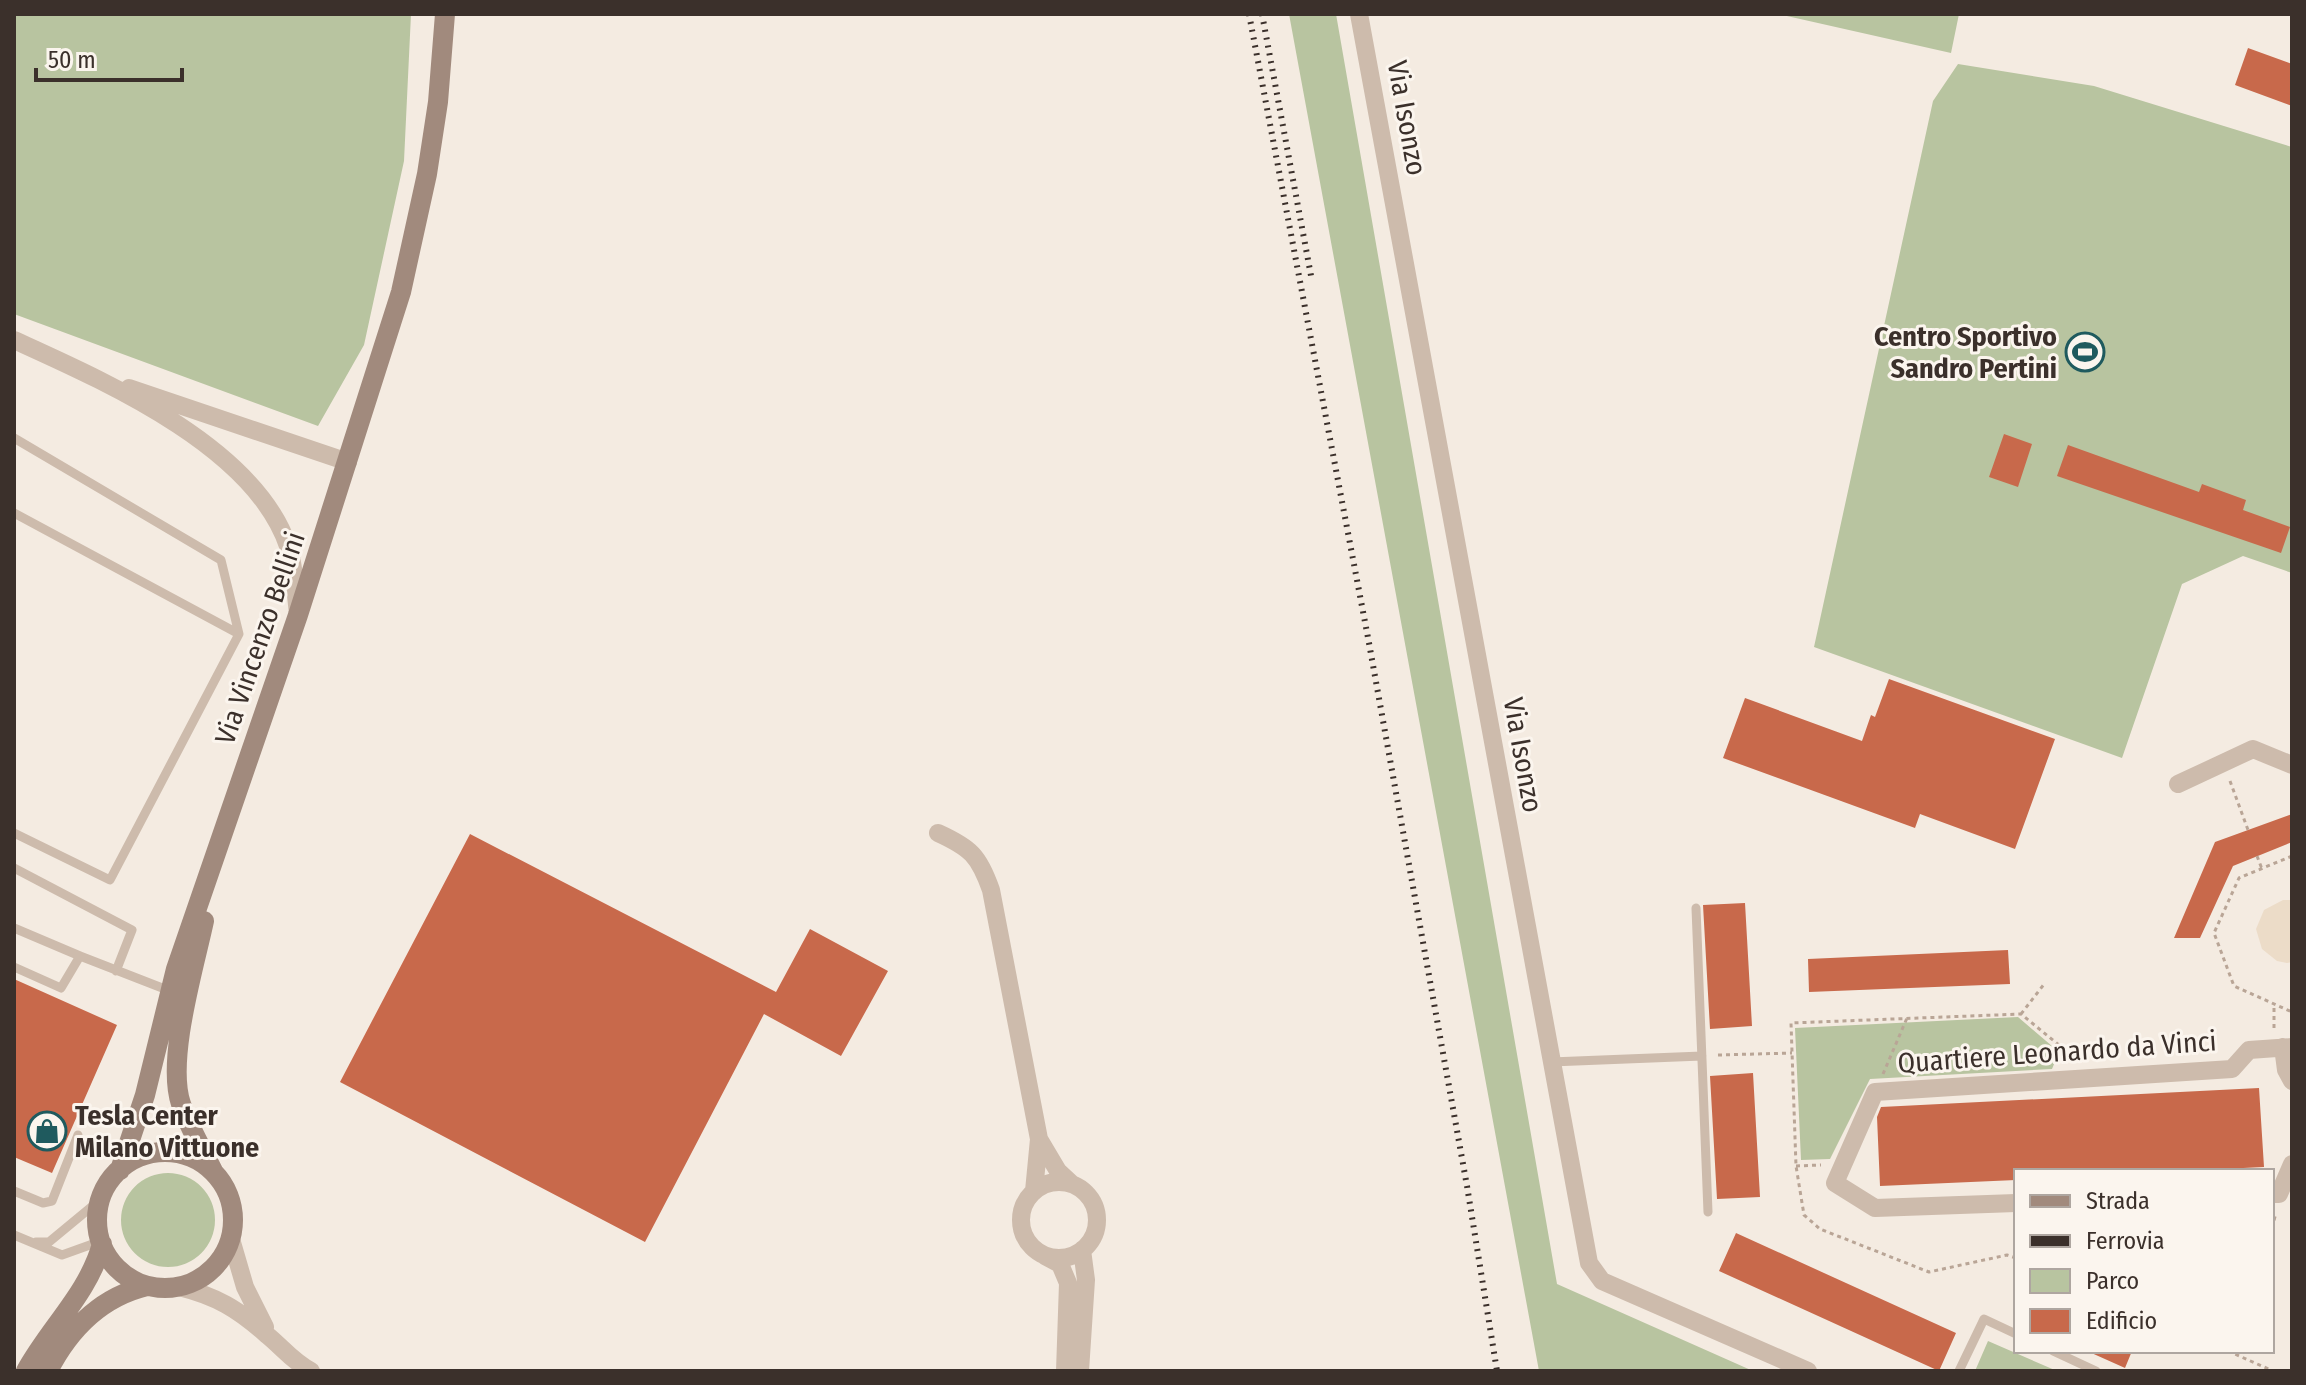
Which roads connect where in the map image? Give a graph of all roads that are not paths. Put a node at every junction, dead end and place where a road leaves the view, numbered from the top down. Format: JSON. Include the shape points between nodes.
{"nodes":[{"id":1,"x":445,"y":14,"type":"edge"},
{"id":2,"x":1359,"y":14,"type":"edge"},
{"id":3,"x":14,"y":340,"type":"edge"},
{"id":4,"x":99,"y":379,"type":"junction"},
{"id":5,"x":14,"y":438,"type":"edge"},
{"id":6,"x":348,"y":462,"type":"junction"},
{"id":7,"x":14,"y":513,"type":"edge"},
{"id":8,"x":298,"y":615,"type":"junction"},
{"id":9,"x":239,"y":634,"type":"junction"},
{"id":10,"x":2292,"y":765,"type":"edge"},
{"id":11,"x":2178,"y":784,"type":"dead end"},
{"id":12,"x":14,"y":833,"type":"edge"},
{"id":13,"x":223,"y":833,"type":"junction"},
{"id":14,"x":938,"y":833,"type":"dead end"},
{"id":15,"x":14,"y":868,"type":"edge"},
{"id":16,"x":1696,"y":908,"type":"dead end"},
{"id":17,"x":14,"y":929,"type":"edge"},
{"id":18,"x":80,"y":956,"type":"junction"},
{"id":19,"x":14,"y":967,"type":"edge"},
{"id":20,"x":116,"y":971,"type":"junction"},
{"id":21,"x":170,"y":991,"type":"junction"},
{"id":22,"x":2288,"y":1047,"type":"edge"},
{"id":23,"x":1702,"y":1056,"type":"junction"},
{"id":24,"x":1551,"y":1062,"type":"junction"},
{"id":25,"x":2292,"y":1081,"type":"edge"},
{"id":26,"x":78,"y":1135,"type":"dead end"},
{"id":27,"x":1039,"y":1139,"type":"junction"},
{"id":28,"x":2292,"y":1164,"type":"edge"},
{"id":29,"x":120,"y":1170,"type":"junction"},
{"id":30,"x":213,"y":1171,"type":"junction"},
{"id":31,"x":1072,"y":1184,"type":"junction"},
{"id":32,"x":14,"y":1191,"type":"edge"},
{"id":33,"x":1034,"y":1191,"type":"junction"},
{"id":34,"x":2274,"y":1194,"type":"edge"},
{"id":35,"x":101,"y":1199,"type":"junction"},
{"id":36,"x":2014,"y":1203,"type":"edge"},
{"id":37,"x":1708,"y":1212,"type":"dead end"},
{"id":38,"x":14,"y":1235,"type":"edge"},
{"id":39,"x":231,"y":1239,"type":"junction"},
{"id":40,"x":32,"y":1243,"type":"junction"},
{"id":41,"x":101,"y":1243,"type":"junction"},
{"id":42,"x":1082,"y":1250,"type":"junction"},
{"id":43,"x":1043,"y":1254,"type":"junction"},
{"id":44,"x":147,"y":1286,"type":"junction"},
{"id":45,"x":179,"y":1287,"type":"junction"},
{"id":46,"x":2014,"y":1333,"type":"edge"},
{"id":47,"x":270,"y":1337,"type":"junction"},
{"id":48,"x":2057,"y":1353,"type":"edge"},
{"id":49,"x":26,"y":1371,"type":"edge"},
{"id":50,"x":48,"y":1371,"type":"edge"},
{"id":51,"x":311,"y":1371,"type":"edge"},
{"id":52,"x":1065,"y":1371,"type":"edge"},
{"id":53,"x":1080,"y":1371,"type":"edge"},
{"id":54,"x":1808,"y":1371,"type":"edge"},
{"id":55,"x":1959,"y":1371,"type":"edge"},
{"id":56,"x":2096,"y":1371,"type":"edge"}],
"edges":[{"from":1,"to":6,"type":"street","name":"Via Vincenzo Bellini","via":[[438,102],[417,226]]},
{"from":2,"to":24,"type":"street","name":"Via Isonzo"},
{"from":3,"to":4,"type":"street"},
{"from":4,"to":6,"type":"street"},
{"from":4,"to":8,"type":"street","via":[[188,433],[249,480],[289,547]]},
{"from":5,"to":9,"type":"lane","via":[[221,560]]},
{"from":6,"to":8,"type":"street","name":"Via Vincenzo Bellini"},
{"from":7,"to":9,"type":"lane"},
{"from":8,"to":13,"type":"street","name":"Via Vincenzo Bellini"},
{"from":9,"to":12,"type":"lane","via":[[110,880]]},
{"from":10,"to":11,"type":"street","via":[[2253,749]]},
{"from":13,"to":21,"type":"street","name":"Via Vincenzo Bellini"},
{"from":13,"to":30,"type":"street","name":"Via Vincenzo Bellini","via":[[184,1015],[178,1086],[181,1104]]},
{"from":14,"to":27,"type":"street","via":[[981,861],[991,890]]},
{"from":15,"to":20,"type":"lane","via":[[132,930]]},
{"from":16,"to":23,"type":"lane"},
{"from":17,"to":18,"type":"lane"},
{"from":18,"to":19,"type":"lane","via":[[61,988]]},
{"from":18,"to":20,"type":"lane"},
{"from":20,"to":21,"type":"lane"},
{"from":21,"to":29,"type":"street","name":"Via Vincenzo Bellini"},
{"from":22,"to":25,"type":"street","name":"Quartiere Leonardo da Vinci","via":[[2286,1070]]},
{"from":22,"to":36,"type":"street","name":"Quartiere Leonardo da Vinci","via":[[2249,1050],[2232,1069],[1875,1092],[1835,1183],[1875,1208]]},
{"from":23,"to":24,"type":"lane"},
{"from":23,"to":37,"type":"lane"},
{"from":24,"to":54,"type":"street","name":"Via Isonzo","via":[[1589,1263],[1602,1281]]},
{"from":26,"to":32,"type":"lane","via":[[52,1201],[43,1203]]},
{"from":27,"to":31,"type":"street"},
{"from":27,"to":33,"type":"street"},
{"from":28,"to":34,"type":"street","via":[[2279,1194]]},
{"from":29,"to":30,"type":"street","via":[[142,1156],[174,1152]]},
{"from":29,"to":35,"type":"street","name":"Via Vincenzo Bellini"},
{"from":30,"to":39,"type":"street","name":"Via Vincenzo Bellini","via":[[230,1198]]},
{"from":31,"to":33,"type":"street","via":[[1046,1184]]},
{"from":31,"to":42,"type":"street","via":[[1089,1198],[1096,1219]]},
{"from":33,"to":43,"type":"street","via":[[1021,1213],[1021,1226],[1025,1238]]},
{"from":35,"to":40,"type":"lane","via":[[49,1242]]},
{"from":35,"to":41,"type":"street"},
{"from":38,"to":40,"type":"lane"},
{"from":39,"to":45,"type":"street","via":[[211,1271]]},
{"from":39,"to":47,"type":"street","via":[[245,1287]]},
{"from":40,"to":41,"type":"lane","via":[[62,1255]]},
{"from":41,"to":44,"type":"street","via":[[117,1269]]},
{"from":41,"to":49,"type":"street","via":[[85,1287]]},
{"from":42,"to":43,"type":"street","via":[[1063,1258]]},
{"from":42,"to":53,"type":"street","via":[[1086,1280]]},
{"from":43,"to":52,"type":"street","via":[[1060,1264],[1068,1283]]},
{"from":44,"to":45,"type":"street"},
{"from":44,"to":50,"type":"street","via":[[117,1296],[86,1319]]},
{"from":45,"to":47,"type":"street","via":[[222,1300]]},
{"from":46,"to":55,"type":"lane","via":[[1984,1319]]},
{"from":47,"to":51,"type":"street"},
{"from":48,"to":56,"type":"lane"}]}
